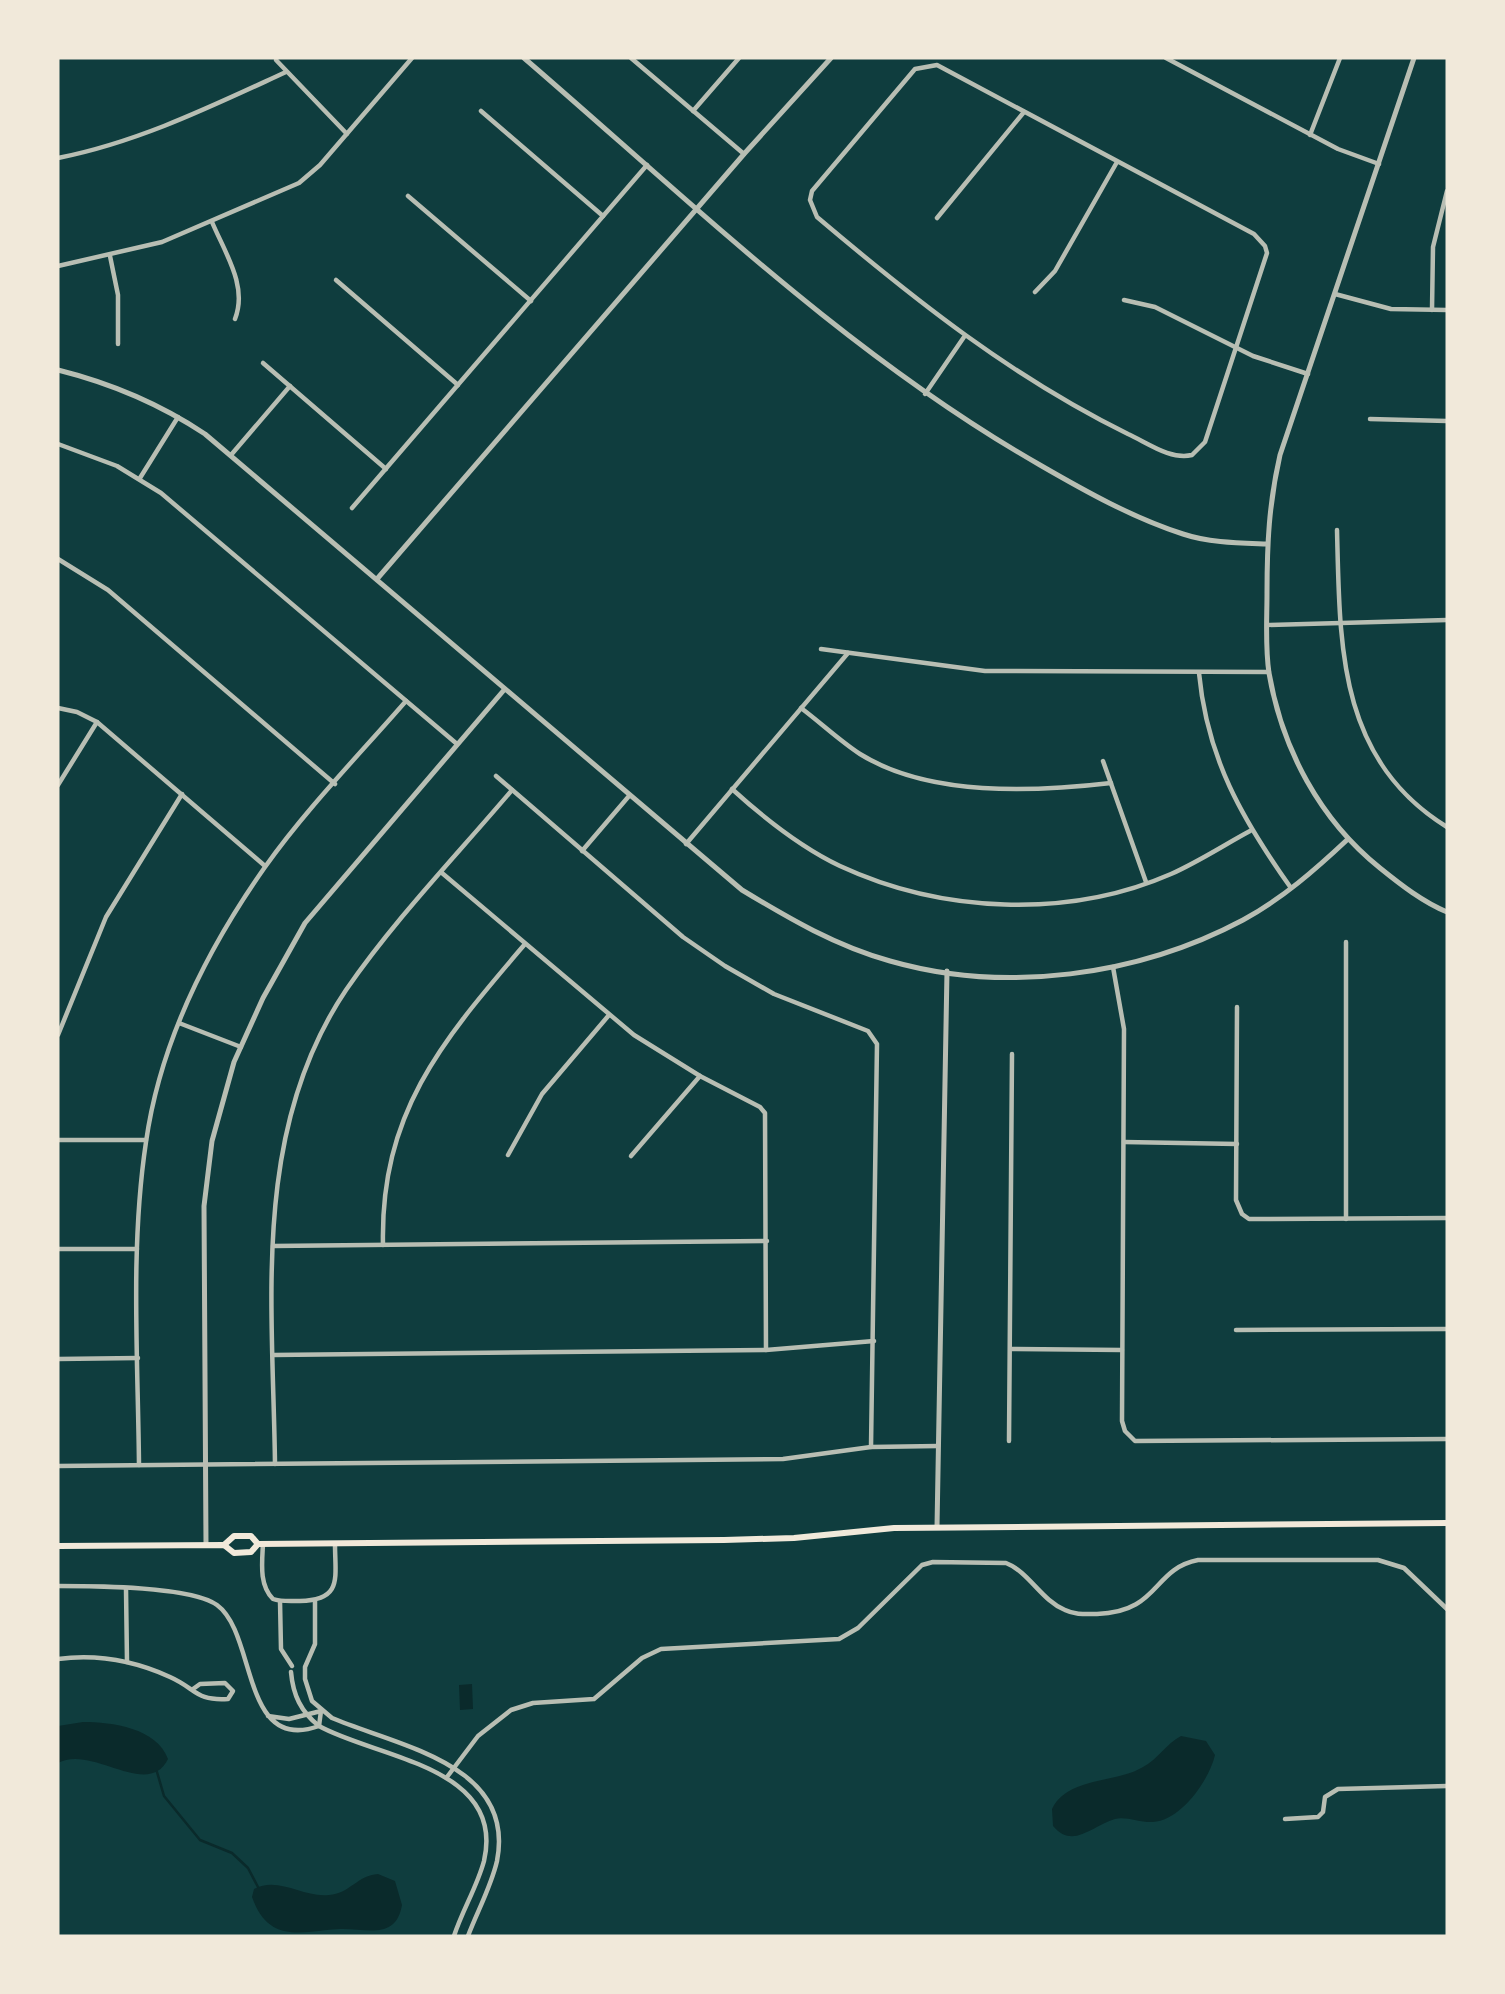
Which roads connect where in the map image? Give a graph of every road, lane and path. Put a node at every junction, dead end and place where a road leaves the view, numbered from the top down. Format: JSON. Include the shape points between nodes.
{"nodes":[{"id":1,"x":412,"y":58,"type":"edge"},
{"id":2,"x":524,"y":58,"type":"edge"},
{"id":3,"x":631,"y":58,"type":"edge"},
{"id":4,"x":739,"y":58,"type":"edge"},
{"id":5,"x":831,"y":58,"type":"edge"},
{"id":6,"x":1166,"y":58,"type":"edge"},
{"id":7,"x":1340,"y":58,"type":"edge"},
{"id":8,"x":1414,"y":58,"type":"edge"},
{"id":9,"x":276,"y":60,"type":"dead end"},
{"id":10,"x":1177,"y":60,"type":"edge"},
{"id":11,"x":286,"y":72,"type":"junction"},
{"id":12,"x":481,"y":111,"type":"dead end"},
{"id":13,"x":693,"y":111,"type":"junction"},
{"id":14,"x":1024,"y":112,"type":"junction"},
{"id":15,"x":347,"y":134,"type":"junction"},
{"id":16,"x":1310,"y":135,"type":"junction"},
{"id":17,"x":744,"y":154,"type":"junction"},
{"id":18,"x":58,"y":158,"type":"edge"},
{"id":19,"x":1117,"y":162,"type":"junction"},
{"id":20,"x":1379,"y":164,"type":"junction"},
{"id":21,"x":648,"y":165,"type":"junction"},
{"id":22,"x":1447,"y":191,"type":"edge"},
{"id":23,"x":408,"y":196,"type":"dead end"},
{"id":24,"x":1446,"y":200,"type":"edge"},
{"id":25,"x":698,"y":208,"type":"junction"},
{"id":26,"x":603,"y":216,"type":"junction"},
{"id":27,"x":937,"y":218,"type":"dead end"},
{"id":28,"x":212,"y":222,"type":"junction"},
{"id":29,"x":110,"y":256,"type":"junction"},
{"id":30,"x":58,"y":266,"type":"edge"},
{"id":31,"x":335,"y":280,"type":"dead end"},
{"id":32,"x":1035,"y":292,"type":"dead end"},
{"id":33,"x":1335,"y":294,"type":"junction"},
{"id":34,"x":1124,"y":300,"type":"dead end"},
{"id":35,"x":531,"y":301,"type":"junction"},
{"id":36,"x":1432,"y":310,"type":"junction"},
{"id":37,"x":1447,"y":310,"type":"edge"},
{"id":38,"x":235,"y":319,"type":"dead end"},
{"id":39,"x":964,"y":337,"type":"junction"},
{"id":40,"x":118,"y":344,"type":"dead end"},
{"id":41,"x":1236,"y":349,"type":"junction"},
{"id":42,"x":263,"y":363,"type":"dead end"},
{"id":43,"x":58,"y":370,"type":"edge"},
{"id":44,"x":1308,"y":374,"type":"junction"},
{"id":45,"x":458,"y":385,"type":"junction"},
{"id":46,"x":290,"y":386,"type":"junction"},
{"id":47,"x":925,"y":394,"type":"junction"},
{"id":48,"x":178,"y":416,"type":"junction"},
{"id":49,"x":1370,"y":419,"type":"dead end"},
{"id":50,"x":1447,"y":421,"type":"edge"},
{"id":51,"x":58,"y":444,"type":"edge"},
{"id":52,"x":231,"y":455,"type":"junction"},
{"id":53,"x":386,"y":469,"type":"junction"},
{"id":54,"x":140,"y":478,"type":"junction"},
{"id":55,"x":352,"y":508,"type":"dead end"},
{"id":56,"x":1337,"y":530,"type":"dead end"},
{"id":57,"x":1267,"y":544,"type":"junction"},
{"id":58,"x":58,"y":559,"type":"edge"},
{"id":59,"x":377,"y":579,"type":"junction"},
{"id":60,"x":1447,"y":620,"type":"edge"},
{"id":61,"x":1339,"y":623,"type":"junction"},
{"id":62,"x":1267,"y":625,"type":"junction"},
{"id":63,"x":821,"y":649,"type":"dead end"},
{"id":64,"x":848,"y":653,"type":"junction"},
{"id":65,"x":1269,"y":672,"type":"junction"},
{"id":66,"x":1199,"y":673,"type":"junction"},
{"id":67,"x":505,"y":690,"type":"junction"},
{"id":68,"x":406,"y":701,"type":"junction"},
{"id":69,"x":58,"y":708,"type":"edge"},
{"id":70,"x":801,"y":708,"type":"junction"},
{"id":71,"x":97,"y":722,"type":"junction"},
{"id":72,"x":457,"y":744,"type":"junction"},
{"id":73,"x":1103,"y":761,"type":"dead end"},
{"id":74,"x":496,"y":776,"type":"dead end"},
{"id":75,"x":1111,"y":783,"type":"junction"},
{"id":76,"x":335,"y":784,"type":"junction"},
{"id":77,"x":58,"y":785,"type":"edge"},
{"id":78,"x":732,"y":789,"type":"junction"},
{"id":79,"x":512,"y":790,"type":"junction"},
{"id":80,"x":182,"y":794,"type":"junction"},
{"id":81,"x":629,"y":796,"type":"junction"},
{"id":82,"x":1447,"y":827,"type":"edge"},
{"id":83,"x":1250,"y":831,"type":"junction"},
{"id":84,"x":1348,"y":839,"type":"junction"},
{"id":85,"x":685,"y":845,"type":"junction"},
{"id":86,"x":582,"y":851,"type":"junction"},
{"id":87,"x":265,"y":866,"type":"junction"},
{"id":88,"x":442,"y":873,"type":"junction"},
{"id":89,"x":1146,"y":882,"type":"junction"},
{"id":90,"x":1291,"y":888,"type":"junction"},
{"id":91,"x":1447,"y":912,"type":"edge"},
{"id":92,"x":1346,"y":942,"type":"dead end"},
{"id":93,"x":525,"y":944,"type":"junction"},
{"id":94,"x":1113,"y":967,"type":"junction"},
{"id":95,"x":947,"y":971,"type":"junction"},
{"id":96,"x":1237,"y":1007,"type":"dead end"},
{"id":97,"x":609,"y":1015,"type":"junction"},
{"id":98,"x":179,"y":1023,"type":"junction"},
{"id":99,"x":58,"y":1035,"type":"edge"},
{"id":100,"x":240,"y":1047,"type":"junction"},
{"id":101,"x":1012,"y":1054,"type":"dead end"},
{"id":102,"x":700,"y":1076,"type":"junction"},
{"id":103,"x":58,"y":1140,"type":"edge"},
{"id":104,"x":146,"y":1140,"type":"junction"},
{"id":105,"x":1124,"y":1142,"type":"junction"},
{"id":106,"x":1237,"y":1144,"type":"junction"},
{"id":107,"x":508,"y":1155,"type":"dead end"},
{"id":108,"x":631,"y":1156,"type":"dead end"},
{"id":109,"x":1447,"y":1218,"type":"edge"},
{"id":110,"x":1346,"y":1219,"type":"junction"},
{"id":111,"x":767,"y":1241,"type":"junction"},
{"id":112,"x":383,"y":1245,"type":"junction"},
{"id":113,"x":273,"y":1246,"type":"junction"},
{"id":114,"x":58,"y":1249,"type":"edge"},
{"id":115,"x":137,"y":1249,"type":"junction"},
{"id":116,"x":1447,"y":1329,"type":"edge"},
{"id":117,"x":1236,"y":1330,"type":"dead end"},
{"id":118,"x":874,"y":1341,"type":"junction"},
{"id":119,"x":1012,"y":1349,"type":"junction"},
{"id":120,"x":766,"y":1350,"type":"junction"},
{"id":121,"x":1122,"y":1350,"type":"junction"},
{"id":122,"x":273,"y":1355,"type":"junction"},
{"id":123,"x":138,"y":1358,"type":"junction"},
{"id":124,"x":58,"y":1359,"type":"edge"},
{"id":125,"x":1447,"y":1439,"type":"edge"},
{"id":126,"x":1009,"y":1441,"type":"dead end"},
{"id":127,"x":938,"y":1446,"type":"junction"},
{"id":128,"x":872,"y":1447,"type":"junction"},
{"id":129,"x":275,"y":1464,"type":"junction"},
{"id":130,"x":139,"y":1465,"type":"junction"},
{"id":131,"x":205,"y":1465,"type":"junction"},
{"id":132,"x":58,"y":1466,"type":"edge"},
{"id":133,"x":1447,"y":1523,"type":"edge"},
{"id":134,"x":937,"y":1527,"type":"junction"},
{"id":135,"x":335,"y":1544,"type":"junction"},
{"id":136,"x":206,"y":1545,"type":"junction"},
{"id":137,"x":224,"y":1545,"type":"junction"},
{"id":138,"x":261,"y":1545,"type":"junction"},
{"id":139,"x":58,"y":1546,"type":"edge"},
{"id":140,"x":58,"y":1586,"type":"edge"},
{"id":141,"x":127,"y":1589,"type":"junction"},
{"id":142,"x":280,"y":1601,"type":"junction"},
{"id":143,"x":315,"y":1601,"type":"junction"},
{"id":144,"x":1447,"y":1609,"type":"edge"},
{"id":145,"x":58,"y":1659,"type":"edge"},
{"id":146,"x":127,"y":1662,"type":"junction"},
{"id":147,"x":193,"y":1689,"type":"junction"},
{"id":148,"x":321,"y":1711,"type":"junction"},
{"id":149,"x":307,"y":1715,"type":"junction"},
{"id":150,"x":268,"y":1716,"type":"junction"},
{"id":151,"x":319,"y":1726,"type":"junction"},
{"id":152,"x":454,"y":1766,"type":"junction"},
{"id":153,"x":447,"y":1777,"type":"junction"},
{"id":154,"x":1447,"y":1786,"type":"edge"},
{"id":155,"x":1285,"y":1819,"type":"dead end"},
{"id":156,"x":454,"y":1936,"type":"edge"},
{"id":157,"x":468,"y":1936,"type":"edge"}],
"edges":[{"from":1,"to":15,"type":"street"},
{"from":2,"to":21,"type":"street"},
{"from":3,"to":13,"type":"street"},
{"from":4,"to":13,"type":"street"},
{"from":5,"to":17,"type":"street"},
{"from":6,"to":10,"type":"street"},
{"from":7,"to":16,"type":"street"},
{"from":8,"to":20,"type":"street"},
{"from":9,"to":11,"type":"street"},
{"from":10,"to":16,"type":"street"},
{"from":11,"to":15,"type":"street"},
{"from":11,"to":18,"type":"street","via":[[161,129]]},
{"from":12,"to":26,"type":"street"},
{"from":13,"to":17,"type":"street"},
{"from":14,"to":19,"type":"street"},
{"from":14,"to":27,"type":"street"},
{"from":14,"to":39,"type":"street","via":[[937,65],[923,66],[915,69],[812,191],[810,200],[817,217]]},
{"from":15,"to":28,"type":"street","via":[[299,183]]},
{"from":16,"to":20,"type":"street"},
{"from":17,"to":25,"type":"street"},
{"from":19,"to":32,"type":"street","via":[[1055,271]]},
{"from":19,"to":41,"type":"street","via":[[1254,234],[1265,246],[1267,253]]},
{"from":20,"to":33,"type":"street"},
{"from":21,"to":25,"type":"street"},
{"from":21,"to":26,"type":"street"},
{"from":22,"to":24,"type":"street"},
{"from":23,"to":35,"type":"street"},
{"from":24,"to":36,"type":"street","via":[[1433,247]]},
{"from":25,"to":47,"type":"street"},
{"from":25,"to":59,"type":"street"},
{"from":26,"to":35,"type":"street"},
{"from":28,"to":29,"type":"street"},
{"from":28,"to":38,"type":"street","via":[[240,289]]},
{"from":29,"to":30,"type":"street"},
{"from":29,"to":40,"type":"street","via":[[118,295]]},
{"from":31,"to":45,"type":"street"},
{"from":33,"to":36,"type":"street","via":[[1391,309]]},
{"from":33,"to":44,"type":"street"},
{"from":34,"to":41,"type":"street","via":[[1155,307]]},
{"from":35,"to":45,"type":"street"},
{"from":36,"to":37,"type":"street"},
{"from":39,"to":41,"type":"street","via":[[1023,377],[1172,455],[1192,455],[1205,442]]},
{"from":39,"to":47,"type":"street"},
{"from":41,"to":44,"type":"street"},
{"from":42,"to":46,"type":"street"},
{"from":43,"to":48,"type":"street","via":[[106,384]]},
{"from":44,"to":57,"type":"street","via":[[1280,455],[1269,501]]},
{"from":45,"to":53,"type":"street"},
{"from":46,"to":52,"type":"street"},
{"from":46,"to":53,"type":"street"},
{"from":47,"to":57,"type":"street","via":[[1078,487],[1159,526],[1216,542]]},
{"from":48,"to":52,"type":"street"},
{"from":48,"to":54,"type":"street"},
{"from":49,"to":50,"type":"street"},
{"from":51,"to":54,"type":"street"},
{"from":52,"to":59,"type":"street"},
{"from":53,"to":55,"type":"street"},
{"from":54,"to":68,"type":"street"},
{"from":56,"to":61,"type":"street"},
{"from":57,"to":62,"type":"street"},
{"from":58,"to":76,"type":"street","via":[[108,590]]},
{"from":59,"to":67,"type":"street"},
{"from":60,"to":61,"type":"street"},
{"from":61,"to":62,"type":"street"},
{"from":61,"to":82,"type":"street","via":[[1343,665],[1367,740],[1393,780]]},
{"from":62,"to":65,"type":"street"},
{"from":63,"to":64,"type":"street"},
{"from":64,"to":66,"type":"street","via":[[985,671]]},
{"from":64,"to":70,"type":"street"},
{"from":65,"to":66,"type":"street"},
{"from":65,"to":84,"type":"street","via":[[1290,745],[1310,787]]},
{"from":66,"to":83,"type":"street","via":[[1212,745]]},
{"from":67,"to":72,"type":"street"},
{"from":67,"to":81,"type":"street"},
{"from":68,"to":72,"type":"street"},
{"from":68,"to":76,"type":"street"},
{"from":69,"to":71,"type":"street"},
{"from":70,"to":75,"type":"street","via":[[860,754],[925,778],[1006,790]]},
{"from":70,"to":78,"type":"street"},
{"from":71,"to":77,"type":"street"},
{"from":71,"to":80,"type":"street"},
{"from":72,"to":100,"type":"street","via":[[305,923]]},
{"from":73,"to":75,"type":"street"},
{"from":74,"to":79,"type":"street"},
{"from":75,"to":89,"type":"street"},
{"from":76,"to":87,"type":"street"},
{"from":78,"to":85,"type":"street"},
{"from":78,"to":89,"type":"street","via":[[799,842],[840,866],[925,895],[1005,905],[1055,903]]},
{"from":79,"to":86,"type":"street"},
{"from":79,"to":88,"type":"street"},
{"from":80,"to":87,"type":"street"},
{"from":80,"to":99,"type":"street","via":[[106,917]]},
{"from":81,"to":85,"type":"street"},
{"from":81,"to":86,"type":"street"},
{"from":83,"to":89,"type":"street","via":[[1171,874]]},
{"from":83,"to":90,"type":"street"},
{"from":84,"to":90,"type":"street"},
{"from":84,"to":91,"type":"street","via":[[1401,885]]},
{"from":85,"to":95,"type":"street","via":[[742,890],[803,927],[892,962]]},
{"from":86,"to":118,"type":"street","via":[[724,967],[875,1037]]},
{"from":87,"to":98,"type":"street","via":[[215,949]]},
{"from":88,"to":93,"type":"street"},
{"from":88,"to":113,"type":"street","via":[[345,992],[311,1056],[282,1146]]},
{"from":90,"to":94,"type":"street","via":[[1243,920],[1205,937]]},
{"from":92,"to":110,"type":"street"},
{"from":93,"to":97,"type":"street"},
{"from":93,"to":112,"type":"street","via":[[451,1031],[403,1118],[387,1180]]},
{"from":94,"to":95,"type":"street","via":[[1034,976]]},
{"from":94,"to":105,"type":"street","via":[[1124,1029]]},
{"from":95,"to":127,"type":"street"},
{"from":96,"to":106,"type":"street"},
{"from":97,"to":102,"type":"street"},
{"from":97,"to":107,"type":"street","via":[[542,1094]]},
{"from":98,"to":100,"type":"street"},
{"from":98,"to":104,"type":"street"},
{"from":100,"to":131,"type":"street","via":[[217,1119],[204,1206]]},
{"from":101,"to":119,"type":"street"},
{"from":102,"to":108,"type":"street"},
{"from":102,"to":111,"type":"street","via":[[765,1113]]},
{"from":103,"to":104,"type":"street"},
{"from":104,"to":115,"type":"street"},
{"from":105,"to":106,"type":"street"},
{"from":105,"to":121,"type":"street"},
{"from":106,"to":110,"type":"street","via":[[1236,1200],[1249,1219]]},
{"from":109,"to":110,"type":"street"},
{"from":111,"to":112,"type":"street"},
{"from":111,"to":120,"type":"street"},
{"from":112,"to":113,"type":"street"},
{"from":113,"to":122,"type":"street"},
{"from":114,"to":115,"type":"street"},
{"from":115,"to":123,"type":"street"},
{"from":116,"to":117,"type":"street"},
{"from":118,"to":120,"type":"street"},
{"from":118,"to":128,"type":"street"},
{"from":119,"to":121,"type":"street"},
{"from":119,"to":126,"type":"street"},
{"from":120,"to":122,"type":"street"},
{"from":121,"to":125,"type":"street","via":[[1122,1421],[1135,1441]]},
{"from":122,"to":129,"type":"street"},
{"from":123,"to":124,"type":"street"},
{"from":123,"to":130,"type":"street"},
{"from":127,"to":128,"type":"street"},
{"from":127,"to":134,"type":"street"},
{"from":128,"to":129,"type":"street","via":[[783,1459]]},
{"from":129,"to":131,"type":"street"},
{"from":130,"to":131,"type":"street"},
{"from":130,"to":132,"type":"street"},
{"from":131,"to":136,"type":"street"},
{"from":133,"to":134,"type":"main road"},
{"from":134,"to":135,"type":"main road","via":[[723,1540]]},
{"from":135,"to":138,"type":"main road"},
{"from":135,"to":143,"type":"street","via":[[334,1582],[328,1596]]},
{"from":136,"to":137,"type":"main road"},
{"from":136,"to":139,"type":"main road"},
{"from":137,"to":138,"type":"main road","via":[[234,1553],[251,1552]]},
{"from":137,"to":138,"type":"main road","via":[[234,1536],[251,1536]]},
{"from":138,"to":142,"type":"street","via":[[264,1586],[270,1597]]},
{"from":140,"to":141,"type":"street"},
{"from":141,"to":146,"type":"street"},
{"from":141,"to":150,"type":"street","via":[[197,1596],[223,1610]]},
{"from":142,"to":143,"type":"street"},
{"from":142,"to":149,"type":"street","via":[[281,1649]]},
{"from":143,"to":148,"type":"street","via":[[316,1644],[305,1667],[305,1679]]},
{"from":144,"to":152,"type":"street","via":[[1404,1568],[1378,1560],[1193,1561],[1174,1570],[1135,1607],[1116,1614],[1060,1608],[1006,1563],[933,1562],[914,1570],[846,1637],[655,1651],[594,1699],[533,1703],[511,1710],[485,1728]]},
{"from":145,"to":146,"type":"street"},
{"from":146,"to":147,"type":"street"},
{"from":147,"to":147,"type":"street","via":[[225,1683],[233,1693],[225,1699],[204,1699]]},
{"from":148,"to":149,"type":"street"},
{"from":148,"to":151,"type":"street"},
{"from":148,"to":152,"type":"street"},
{"from":149,"to":150,"type":"street","via":[[289,1719]]},
{"from":149,"to":151,"type":"street"},
{"from":150,"to":151,"type":"street","via":[[293,1729]]},
{"from":151,"to":153,"type":"street"},
{"from":152,"to":153,"type":"street"},
{"from":152,"to":157,"type":"street","via":[[481,1791],[498,1831],[496,1864]]},
{"from":153,"to":156,"type":"street","via":[[471,1798],[485,1838],[481,1871]]},
{"from":154,"to":155,"type":"street","via":[[1338,1789],[1325,1797],[1318,1817]]}]}
